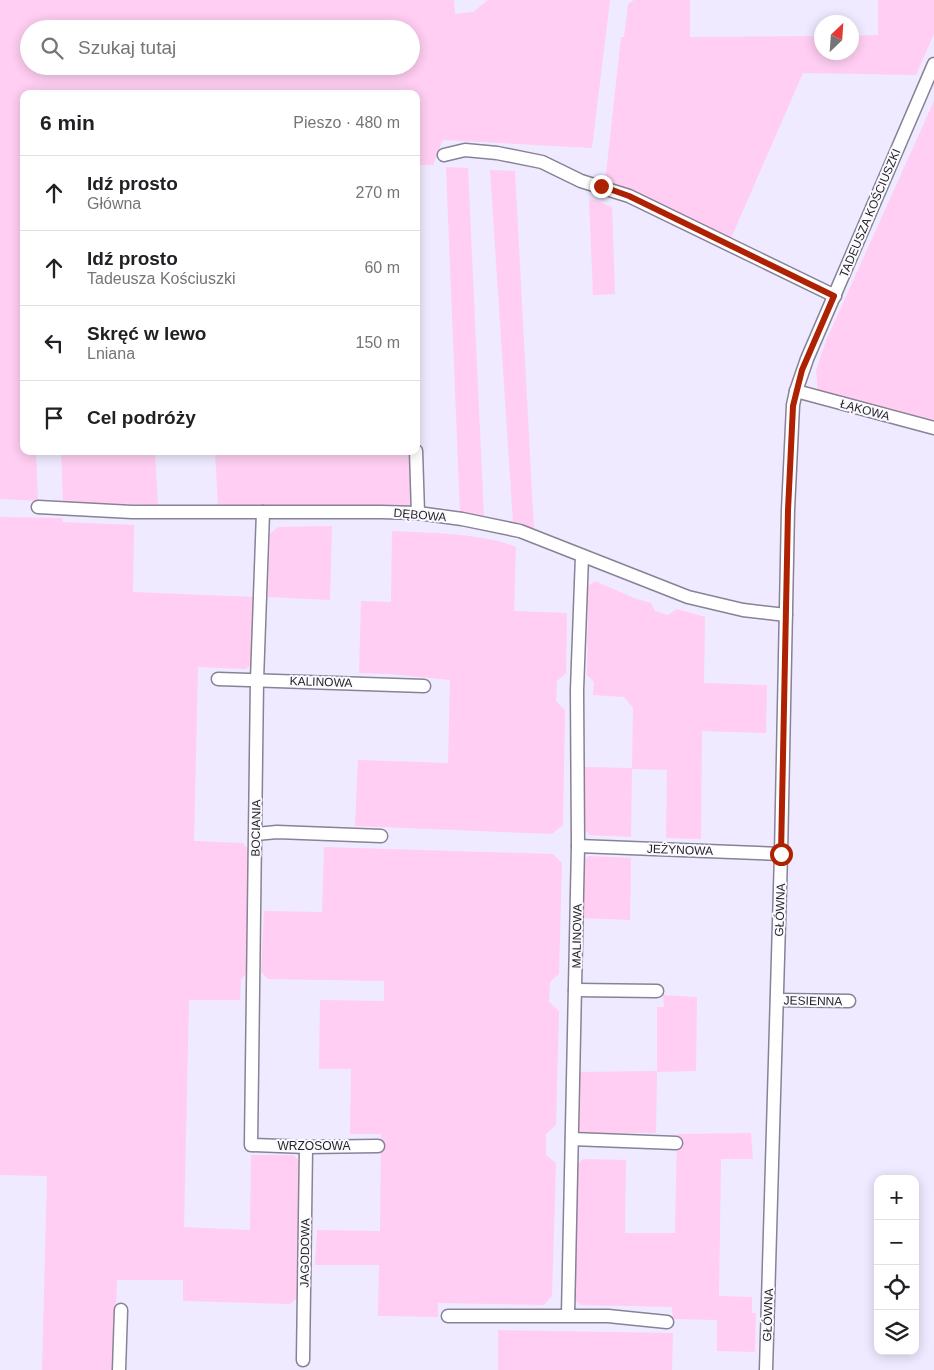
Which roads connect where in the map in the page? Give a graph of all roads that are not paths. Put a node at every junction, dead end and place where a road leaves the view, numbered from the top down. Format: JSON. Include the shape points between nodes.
{"nodes":[{"id":1,"x":934,"y":64,"type":"edge"},
{"id":2,"x":444,"y":155,"type":"dead end"},
{"id":3,"x":834,"y":296,"type":"junction"},
{"id":4,"x":796,"y":391,"type":"junction"},
{"id":5,"x":934,"y":428,"type":"edge"},
{"id":6,"x":416,"y":455,"type":"edge"},
{"id":7,"x":38,"y":507,"type":"dead end"},
{"id":8,"x":263,"y":512,"type":"junction"},
{"id":9,"x":418,"y":513,"type":"junction"},
{"id":10,"x":582,"y":556,"type":"junction"},
{"id":11,"x":786,"y":615,"type":"junction"},
{"id":12,"x":218,"y":679,"type":"dead end"},
{"id":13,"x":257,"y":680,"type":"junction"},
{"id":14,"x":424,"y":686,"type":"dead end"},
{"id":15,"x":256,"y":834,"type":"junction"},
{"id":16,"x":381,"y":836,"type":"dead end"},
{"id":17,"x":578,"y":846,"type":"junction"},
{"id":18,"x":781,"y":854,"type":"junction"},
{"id":19,"x":576,"y":990,"type":"junction"},
{"id":20,"x":657,"y":991,"type":"dead end"},
{"id":21,"x":777,"y":1000,"type":"junction"},
{"id":22,"x":849,"y":1001,"type":"dead end"},
{"id":23,"x":572,"y":1139,"type":"junction"},
{"id":24,"x":676,"y":1142,"type":"dead end"},
{"id":25,"x":251,"y":1145,"type":"joint"},
{"id":26,"x":378,"y":1146,"type":"dead end"},
{"id":27,"x":306,"y":1147,"type":"junction"},
{"id":28,"x":121,"y":1310,"type":"dead end"},
{"id":29,"x":568,"y":1315,"type":"junction"},
{"id":30,"x":448,"y":1316,"type":"dead end"},
{"id":31,"x":667,"y":1322,"type":"dead end"},
{"id":32,"x":303,"y":1360,"type":"dead end"},
{"id":33,"x":119,"y":1370,"type":"edge"},
{"id":34,"x":766,"y":1370,"type":"edge"}],
"edges":[{"from":1,"to":3,"type":"street","name":"TADEUSZA KOŚCIUSZKI"},
{"from":2,"to":3,"type":"street","via":[[465,150],[542,162],[629,196]]},
{"from":3,"to":4,"type":"street","name":"TADEUSZA KOŚCIUSZKI"},
{"from":4,"to":5,"type":"street","name":"ŁĄKOWA"},
{"from":4,"to":11,"type":"street","name":"GŁÓWNA","via":[[790,455]]},
{"from":6,"to":9,"type":"street"},
{"from":7,"to":8,"type":"street","name":"DĘBOWA","via":[[132,512]]},
{"from":8,"to":9,"type":"street","name":"DĘBOWA"},
{"from":8,"to":13,"type":"street","name":"BOCIANIA"},
{"from":9,"to":10,"type":"street","name":"DĘBOWA","via":[[520,531]]},
{"from":10,"to":11,"type":"street","name":"DĘBOWA","via":[[688,598]]},
{"from":10,"to":17,"type":"street","name":"MALINOWA","via":[[577,690]]},
{"from":11,"to":18,"type":"street","name":"GŁÓWNA"},
{"from":12,"to":13,"type":"street","name":"KALINOWA"},
{"from":13,"to":14,"type":"street","name":"KALINOWA"},
{"from":13,"to":15,"type":"street","name":"BOCIANIA"},
{"from":15,"to":16,"type":"street"},
{"from":15,"to":25,"type":"street","name":"BOCIANIA"},
{"from":17,"to":18,"type":"street","name":"JEŻYNOWA"},
{"from":17,"to":19,"type":"street","name":"MALINOWA"},
{"from":18,"to":21,"type":"street","name":"GŁÓWNA"},
{"from":19,"to":20,"type":"street"},
{"from":19,"to":23,"type":"street","name":"MALINOWA"},
{"from":21,"to":22,"type":"street","name":"JESIENNA"},
{"from":21,"to":34,"type":"street","name":"GŁÓWNA"},
{"from":23,"to":24,"type":"street"},
{"from":23,"to":29,"type":"street","name":"MALINOWA"},
{"from":25,"to":27,"type":"street","name":"WRZOSOWA"},
{"from":26,"to":27,"type":"street","name":"WRZOSOWA"},
{"from":27,"to":32,"type":"street","name":"JAGODOWA"},
{"from":28,"to":33,"type":"street"},
{"from":29,"to":30,"type":"street"},
{"from":29,"to":31,"type":"street"}]}
